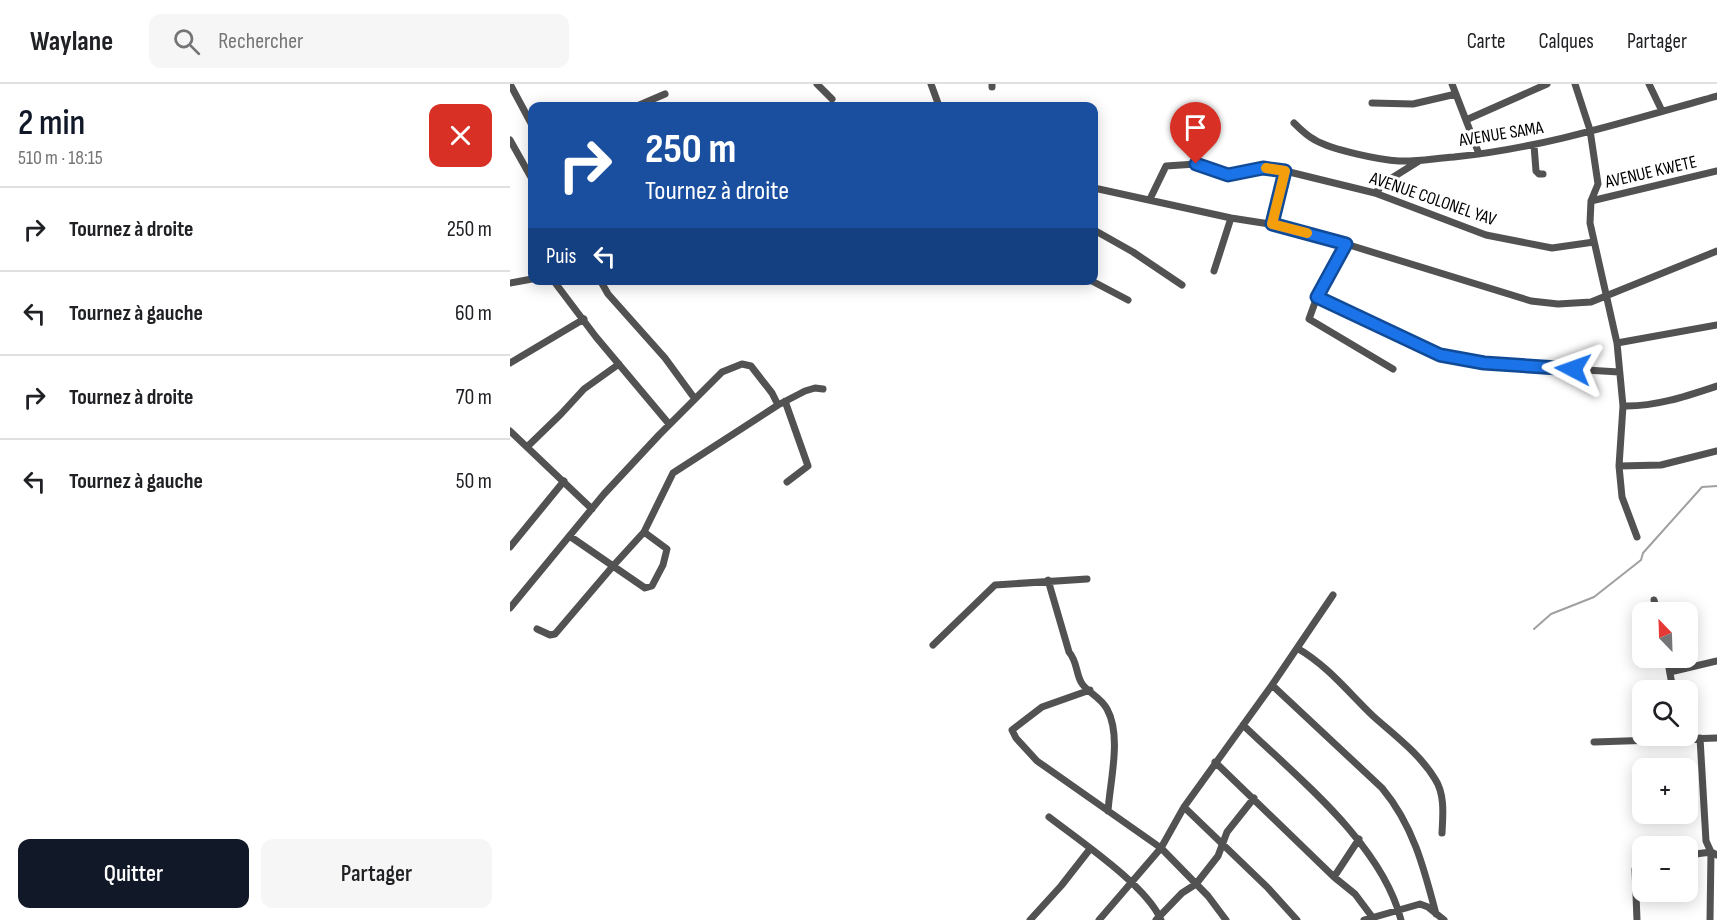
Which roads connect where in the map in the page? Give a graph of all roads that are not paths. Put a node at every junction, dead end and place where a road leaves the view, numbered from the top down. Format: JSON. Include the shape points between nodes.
{"nodes":[{"id":1,"x":510,"y":84,"type":"edge"},
{"id":2,"x":817,"y":84,"type":"edge"},
{"id":3,"x":931,"y":84,"type":"edge"},
{"id":4,"x":1452,"y":84,"type":"edge"},
{"id":5,"x":1547,"y":84,"type":"edge"},
{"id":6,"x":1575,"y":84,"type":"edge"},
{"id":7,"x":1649,"y":84,"type":"edge"},
{"id":8,"x":665,"y":94,"type":"dead end"},
{"id":9,"x":1456,"y":94,"type":"junction"},
{"id":10,"x":1717,"y":96,"type":"edge"},
{"id":11,"x":832,"y":99,"type":"dead end"},
{"id":12,"x":646,"y":102,"type":"edge"},
{"id":13,"x":938,"y":102,"type":"edge"},
{"id":14,"x":1372,"y":103,"type":"dead end"},
{"id":15,"x":1662,"y":111,"type":"junction"},
{"id":16,"x":528,"y":118,"type":"edge"},
{"id":17,"x":1466,"y":120,"type":"junction"},
{"id":18,"x":1294,"y":123,"type":"dead end"},
{"id":19,"x":1590,"y":130,"type":"junction"},
{"id":20,"x":510,"y":140,"type":"edge"},
{"id":21,"x":1534,"y":145,"type":"junction"},
{"id":22,"x":1479,"y":154,"type":"junction"},
{"id":23,"x":1420,"y":160,"type":"junction"},
{"id":24,"x":528,"y":171,"type":"edge"},
{"id":25,"x":1285,"y":171,"type":"junction"},
{"id":26,"x":1717,"y":171,"type":"edge"},
{"id":27,"x":1543,"y":174,"type":"dead end"},
{"id":28,"x":1098,"y":188,"type":"edge"},
{"id":29,"x":1375,"y":193,"type":"junction"},
{"id":30,"x":1150,"y":199,"type":"junction"},
{"id":31,"x":1591,"y":201,"type":"junction"},
{"id":32,"x":1231,"y":218,"type":"junction"},
{"id":33,"x":1272,"y":224,"type":"junction"},
{"id":34,"x":1098,"y":232,"type":"edge"},
{"id":35,"x":1594,"y":242,"type":"junction"},
{"id":36,"x":1346,"y":244,"type":"junction"},
{"id":37,"x":1717,"y":251,"type":"edge"},
{"id":38,"x":1214,"y":271,"type":"dead end"},
{"id":39,"x":528,"y":280,"type":"edge"},
{"id":40,"x":510,"y":283,"type":"edge"},
{"id":41,"x":1098,"y":284,"type":"edge"},
{"id":42,"x":558,"y":285,"type":"edge"},
{"id":43,"x":603,"y":285,"type":"edge"},
{"id":44,"x":1182,"y":285,"type":"dead end"},
{"id":45,"x":1605,"y":295,"type":"junction"},
{"id":46,"x":1317,"y":297,"type":"junction"},
{"id":47,"x":1128,"y":300,"type":"dead end"},
{"id":48,"x":584,"y":319,"type":"junction"},
{"id":49,"x":1717,"y":325,"type":"edge"},
{"id":50,"x":1617,"y":343,"type":"junction"},
{"id":51,"x":510,"y":363,"type":"edge"},
{"id":52,"x":619,"y":364,"type":"junction"},
{"id":53,"x":1393,"y":369,"type":"dead end"},
{"id":54,"x":1619,"y":372,"type":"junction"},
{"id":55,"x":1717,"y":386,"type":"edge"},
{"id":56,"x":823,"y":389,"type":"dead end"},
{"id":57,"x":695,"y":399,"type":"junction"},
{"id":58,"x":785,"y":401,"type":"junction"},
{"id":59,"x":778,"y":405,"type":"junction"},
{"id":60,"x":1623,"y":406,"type":"junction"},
{"id":61,"x":669,"y":424,"type":"junction"},
{"id":62,"x":511,"y":433,"type":"edge"},
{"id":63,"x":528,"y":446,"type":"junction"},
{"id":64,"x":1717,"y":451,"type":"edge"},
{"id":65,"x":1618,"y":466,"type":"junction"},
{"id":66,"x":564,"y":481,"type":"junction"},
{"id":67,"x":787,"y":482,"type":"dead end"},
{"id":68,"x":592,"y":509,"type":"junction"},
{"id":69,"x":644,"y":532,"type":"junction"},
{"id":70,"x":571,"y":537,"type":"junction"},
{"id":71,"x":1637,"y":537,"type":"dead end"},
{"id":72,"x":510,"y":547,"type":"edge"},
{"id":73,"x":613,"y":566,"type":"junction"},
{"id":74,"x":1087,"y":579,"type":"dead end"},
{"id":75,"x":1048,"y":580,"type":"junction"},
{"id":76,"x":1333,"y":595,"type":"dead end"},
{"id":77,"x":510,"y":608,"type":"edge"},
{"id":78,"x":537,"y":629,"type":"dead end"},
{"id":79,"x":933,"y":645,"type":"dead end"},
{"id":80,"x":1297,"y":648,"type":"junction"},
{"id":81,"x":1717,"y":661,"type":"edge"},
{"id":82,"x":1669,"y":668,"type":"edge"},
{"id":83,"x":1670,"y":672,"type":"junction"},
{"id":84,"x":1671,"y":680,"type":"edge"},
{"id":85,"x":1272,"y":685,"type":"junction"},
{"id":86,"x":1090,"y":690,"type":"junction"},
{"id":87,"x":1243,"y":725,"type":"junction"},
{"id":88,"x":1700,"y":738,"type":"joint"},
{"id":89,"x":1717,"y":738,"type":"edge"},
{"id":90,"x":1632,"y":740,"type":"edge"},
{"id":91,"x":1594,"y":742,"type":"dead end"},
{"id":92,"x":1215,"y":762,"type":"junction"},
{"id":93,"x":1254,"y":798,"type":"junction"},
{"id":94,"x":1184,"y":807,"type":"junction"},
{"id":95,"x":1108,"y":811,"type":"junction"},
{"id":96,"x":1049,"y":817,"type":"dead end"},
{"id":97,"x":1442,"y":833,"type":"dead end"},
{"id":98,"x":1359,"y":839,"type":"junction"},
{"id":99,"x":1223,"y":843,"type":"junction"},
{"id":100,"x":1161,"y":848,"type":"junction"},
{"id":101,"x":1089,"y":849,"type":"junction"},
{"id":102,"x":1714,"y":854,"type":"edge"},
{"id":103,"x":1698,"y":855,"type":"edge"},
{"id":104,"x":1334,"y":877,"type":"junction"},
{"id":105,"x":1131,"y":882,"type":"junction"},
{"id":106,"x":1196,"y":884,"type":"junction"},
{"id":107,"x":1636,"y":902,"type":"edge"},
{"id":108,"x":1398,"y":910,"type":"junction"},
{"id":109,"x":1436,"y":914,"type":"junction"},
{"id":110,"x":1373,"y":918,"type":"junction"},
{"id":111,"x":1159,"y":919,"type":"edge"},
{"id":112,"x":1030,"y":920,"type":"edge"},
{"id":113,"x":1099,"y":920,"type":"edge"},
{"id":114,"x":1226,"y":920,"type":"edge"},
{"id":115,"x":1297,"y":920,"type":"edge"},
{"id":116,"x":1364,"y":920,"type":"edge"},
{"id":117,"x":1401,"y":920,"type":"edge"},
{"id":118,"x":1444,"y":920,"type":"edge"},
{"id":119,"x":1637,"y":920,"type":"edge"},
{"id":120,"x":1710,"y":920,"type":"edge"}],
"edges":[{"from":1,"to":16,"type":"street"},
{"from":2,"to":11,"type":"street"},
{"from":3,"to":13,"type":"street"},
{"from":4,"to":9,"type":"street"},
{"from":5,"to":17,"type":"street"},
{"from":6,"to":19,"type":"street"},
{"from":7,"to":15,"type":"street"},
{"from":8,"to":12,"type":"street"},
{"from":9,"to":14,"type":"street","via":[[1413,104]]},
{"from":9,"to":17,"type":"street"},
{"from":10,"to":15,"type":"street","name":"AVENUE SAMA"},
{"from":15,"to":19,"type":"street","name":"AVENUE SAMA"},
{"from":17,"to":22,"type":"street"},
{"from":18,"to":23,"type":"street","name":"AVENUE SAMA","via":[[1312,139],[1328,145],[1393,160]]},
{"from":19,"to":21,"type":"street","name":"AVENUE SAMA"},
{"from":19,"to":31,"type":"street","via":[[1598,184]]},
{"from":20,"to":24,"type":"street"},
{"from":21,"to":22,"type":"street","name":"AVENUE SAMA"},
{"from":21,"to":27,"type":"street","via":[[1536,172]]},
{"from":22,"to":23,"type":"street","name":"AVENUE SAMA"},
{"from":23,"to":29,"type":"street"},
{"from":25,"to":29,"type":"street","name":"AVENUE COLONEL YAV"},
{"from":25,"to":30,"type":"street","name":"AVENUE COLONEL YAV","via":[[1263,168],[1228,175],[1196,164],[1166,166]]},
{"from":25,"to":33,"type":"street"},
{"from":26,"to":31,"type":"street","name":"AVENUE KWETE"},
{"from":28,"to":30,"type":"street"},
{"from":29,"to":35,"type":"street","name":"AVENUE COLONEL YAV","via":[[1486,235],[1552,248]]},
{"from":30,"to":32,"type":"street"},
{"from":31,"to":35,"type":"street"},
{"from":32,"to":33,"type":"street"},
{"from":32,"to":38,"type":"street"},
{"from":33,"to":36,"type":"street"},
{"from":34,"to":44,"type":"street"},
{"from":35,"to":45,"type":"street"},
{"from":36,"to":45,"type":"street","via":[[1531,301],[1576,304]]},
{"from":36,"to":46,"type":"street"},
{"from":37,"to":45,"type":"street"},
{"from":39,"to":40,"type":"street"},
{"from":41,"to":47,"type":"street"},
{"from":42,"to":48,"type":"street"},
{"from":43,"to":57,"type":"street"},
{"from":45,"to":50,"type":"street"},
{"from":46,"to":53,"type":"street","via":[[1309,319]]},
{"from":46,"to":54,"type":"street","via":[[1440,355],[1494,364]]},
{"from":48,"to":51,"type":"street"},
{"from":48,"to":52,"type":"street"},
{"from":49,"to":50,"type":"street"},
{"from":50,"to":54,"type":"street"},
{"from":52,"to":61,"type":"street"},
{"from":52,"to":63,"type":"street","via":[[584,389]]},
{"from":54,"to":60,"type":"street"},
{"from":55,"to":60,"type":"street","via":[[1660,403]]},
{"from":56,"to":58,"type":"street","via":[[805,391]]},
{"from":57,"to":59,"type":"street","via":[[722,372],[742,364],[755,369]]},
{"from":57,"to":61,"type":"street"},
{"from":58,"to":59,"type":"street"},
{"from":58,"to":67,"type":"street","via":[[808,466]]},
{"from":59,"to":69,"type":"street","via":[[673,473]]},
{"from":60,"to":65,"type":"street"},
{"from":61,"to":68,"type":"street"},
{"from":62,"to":63,"type":"street"},
{"from":63,"to":66,"type":"street"},
{"from":64,"to":65,"type":"street","via":[[1662,465]]},
{"from":65,"to":71,"type":"street","via":[[1622,497]]},
{"from":66,"to":68,"type":"street"},
{"from":66,"to":72,"type":"street"},
{"from":68,"to":70,"type":"street"},
{"from":69,"to":73,"type":"street"},
{"from":69,"to":73,"type":"street","via":[[667,549],[652,586],[645,588]]},
{"from":70,"to":73,"type":"street"},
{"from":70,"to":77,"type":"street"},
{"from":73,"to":78,"type":"street","via":[[555,634]]},
{"from":74,"to":75,"type":"street"},
{"from":75,"to":79,"type":"street","via":[[995,585]]},
{"from":75,"to":86,"type":"street","via":[[1069,652],[1081,682]]},
{"from":76,"to":80,"type":"street"},
{"from":80,"to":85,"type":"street"},
{"from":80,"to":97,"type":"street","via":[[1329,671],[1436,779],[1442,799]]},
{"from":81,"to":83,"type":"street"},
{"from":82,"to":83,"type":"street"},
{"from":83,"to":84,"type":"street"},
{"from":85,"to":87,"type":"street"},
{"from":85,"to":109,"type":"street","via":[[1382,788],[1397,807],[1414,841]]},
{"from":86,"to":95,"type":"street","via":[[1106,707],[1114,728]]},
{"from":86,"to":95,"type":"street","via":[[1053,702],[1012,730],[1037,761]]},
{"from":87,"to":92,"type":"street"},
{"from":87,"to":98,"type":"street"},
{"from":88,"to":89,"type":"street"},
{"from":88,"to":102,"type":"street","via":[[1706,841]]},
{"from":90,"to":91,"type":"street"},
{"from":92,"to":93,"type":"street"},
{"from":92,"to":94,"type":"street"},
{"from":93,"to":99,"type":"street"},
{"from":93,"to":104,"type":"street"},
{"from":94,"to":99,"type":"street"},
{"from":94,"to":100,"type":"street"},
{"from":95,"to":100,"type":"street"},
{"from":96,"to":101,"type":"street"},
{"from":98,"to":104,"type":"street"},
{"from":98,"to":108,"type":"street"},
{"from":99,"to":106,"type":"street"},
{"from":99,"to":115,"type":"street"},
{"from":100,"to":105,"type":"street"},
{"from":100,"to":106,"type":"street"},
{"from":101,"to":105,"type":"street"},
{"from":101,"to":112,"type":"street"},
{"from":102,"to":103,"type":"street"},
{"from":102,"to":120,"type":"street"},
{"from":104,"to":110,"type":"street","via":[[1355,894]]},
{"from":105,"to":111,"type":"street"},
{"from":105,"to":113,"type":"street"},
{"from":106,"to":111,"type":"street","via":[[1182,893]]},
{"from":106,"to":114,"type":"street"},
{"from":107,"to":119,"type":"street"},
{"from":108,"to":109,"type":"street","via":[[1420,904]]},
{"from":108,"to":110,"type":"street"},
{"from":108,"to":117,"type":"street"},
{"from":109,"to":118,"type":"street"},
{"from":110,"to":116,"type":"street"}]}
